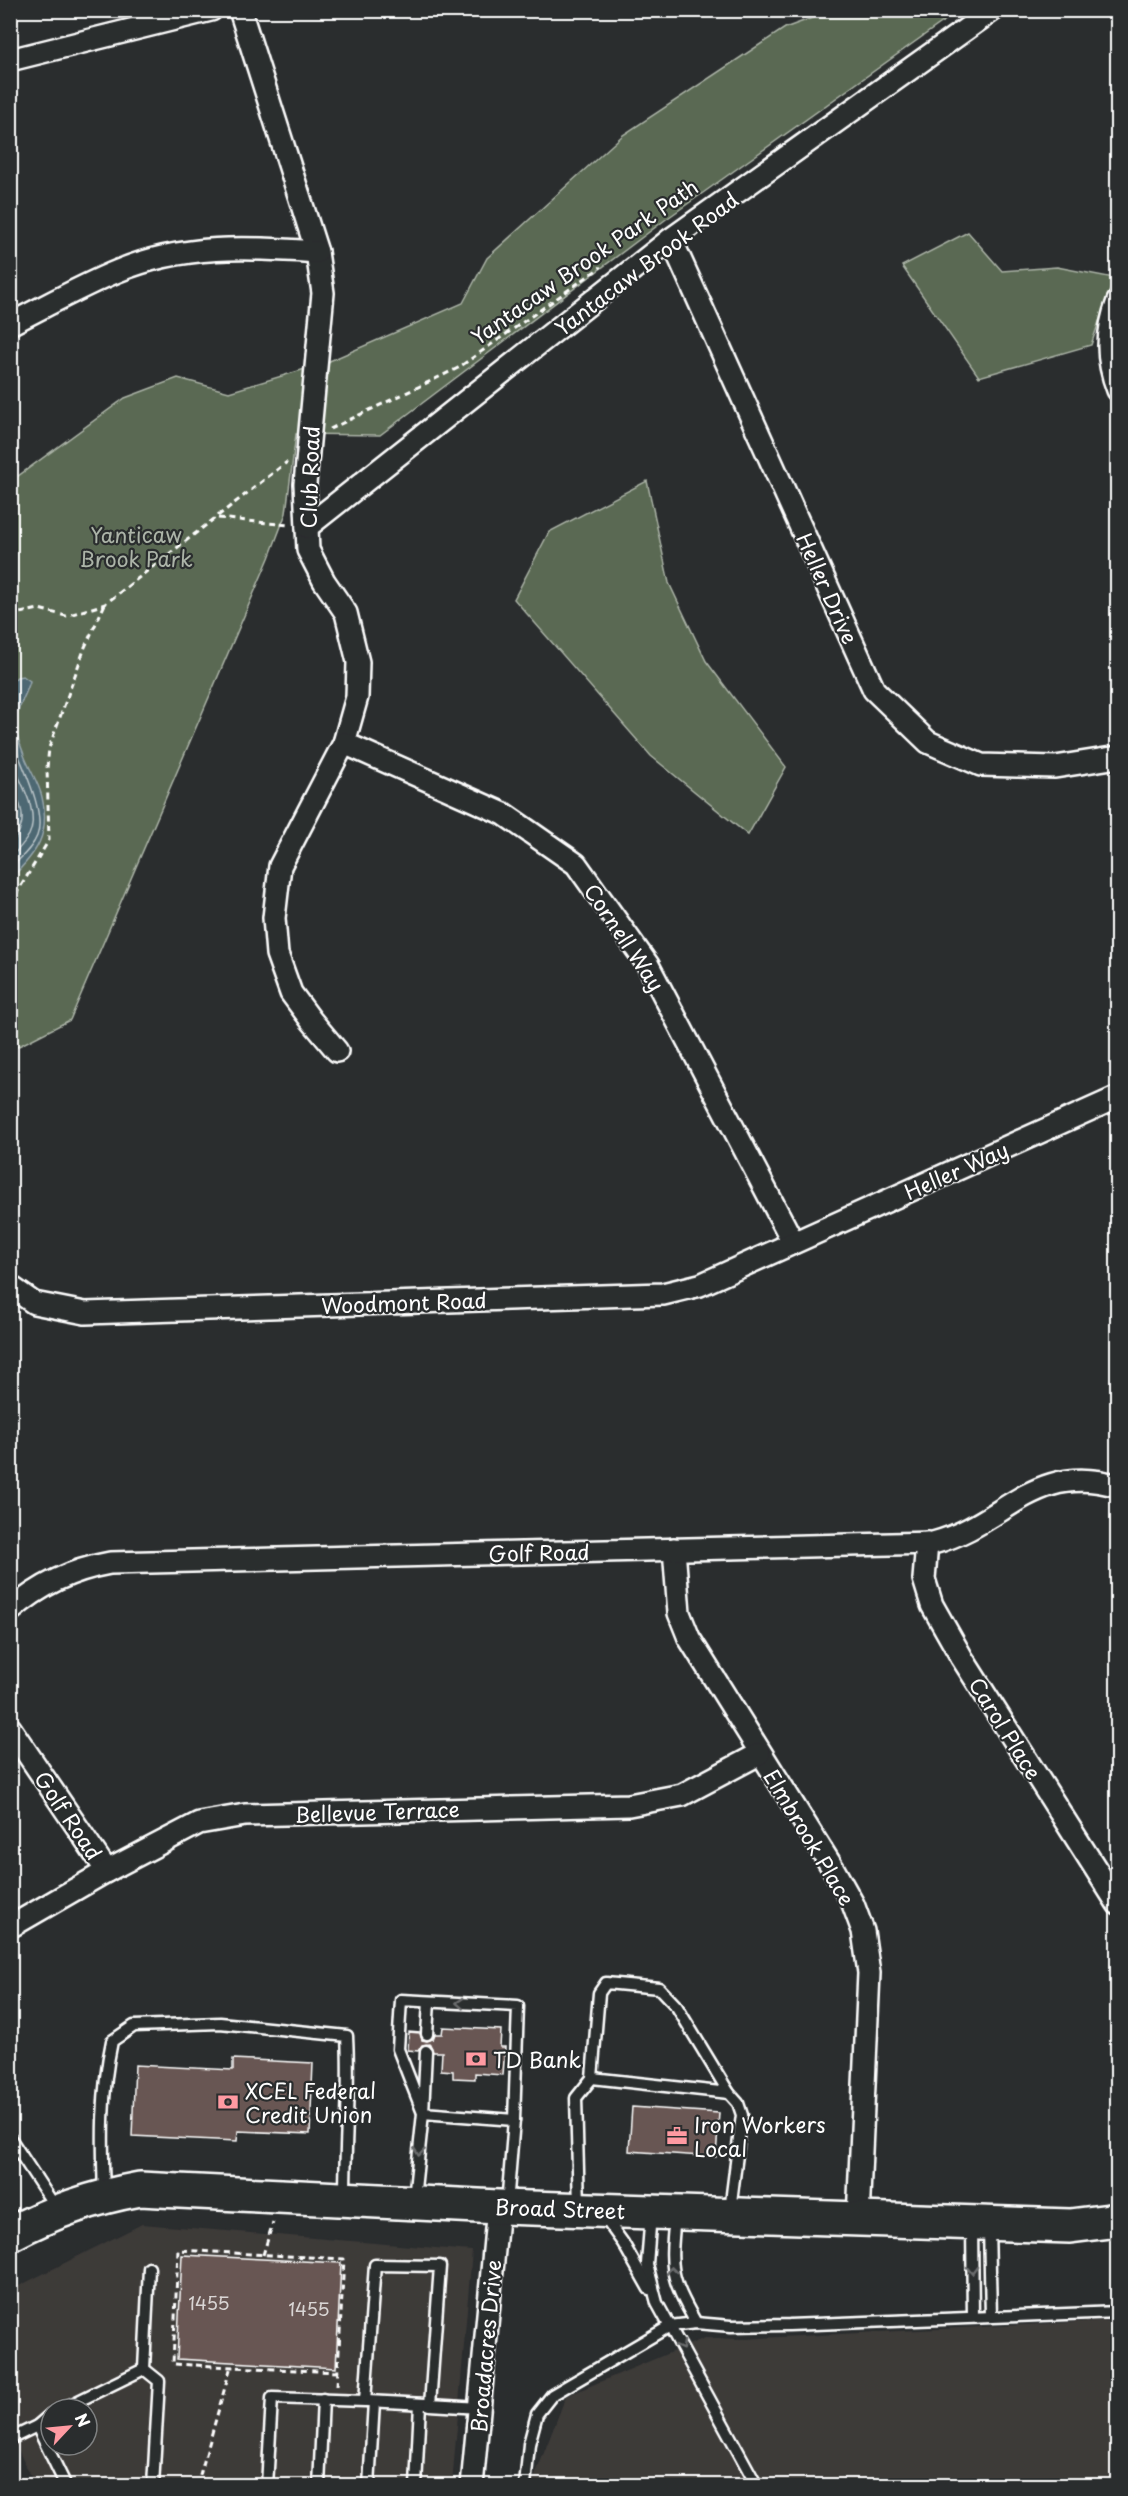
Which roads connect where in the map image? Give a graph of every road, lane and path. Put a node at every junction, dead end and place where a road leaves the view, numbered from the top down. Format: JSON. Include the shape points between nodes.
{"nodes":[{"id":1,"x":211,"y":10,"type":"edge"},
{"id":2,"x":240,"y":10,"type":"edge"},
{"id":3,"x":993,"y":10,"type":"edge"},
{"id":4,"x":10,"y":60,"type":"edge"},
{"id":5,"x":671,"y":239,"type":"junction"},
{"id":6,"x":317,"y":252,"type":"junction"},
{"id":7,"x":607,"y":263,"type":"dead end"},
{"id":8,"x":1118,"y":301,"type":"edge"},
{"id":9,"x":10,"y":324,"type":"edge"},
{"id":10,"x":1118,"y":390,"type":"edge"},
{"id":11,"x":308,"y":445,"type":"junction"},
{"id":12,"x":218,"y":518,"type":"junction"},
{"id":13,"x":307,"y":527,"type":"junction"},
{"id":14,"x":105,"y":604,"type":"junction"},
{"id":15,"x":10,"y":615,"type":"edge"},
{"id":16,"x":344,"y":743,"type":"junction"},
{"id":17,"x":1118,"y":757,"type":"edge"},
{"id":18,"x":10,"y":904,"type":"edge"},
{"id":19,"x":337,"y":1051,"type":"dead end"},
{"id":20,"x":1118,"y":1097,"type":"edge"},
{"id":21,"x":794,"y":1242,"type":"junction"},
{"id":22,"x":10,"y":1286,"type":"edge"},
{"id":23,"x":1118,"y":1486,"type":"edge"},
{"id":24,"x":927,"y":1543,"type":"junction"},
{"id":25,"x":674,"y":1549,"type":"junction"},
{"id":26,"x":10,"y":1611,"type":"edge"},
{"id":27,"x":10,"y":1728,"type":"edge"},
{"id":28,"x":759,"y":1754,"type":"junction"},
{"id":29,"x":107,"y":1871,"type":"junction"},
{"id":30,"x":1118,"y":1904,"type":"edge"},
{"id":31,"x":10,"y":1927,"type":"edge"},
{"id":32,"x":429,"y":2002,"type":"junction"},
{"id":33,"x":427,"y":2034,"type":"dead end"},
{"id":34,"x":426,"y":2051,"type":"dead end"},
{"id":35,"x":592,"y":2078,"type":"junction"},
{"id":36,"x":729,"y":2093,"type":"junction"},
{"id":37,"x":423,"y":2113,"type":"junction"},
{"id":38,"x":514,"y":2120,"type":"junction"},
{"id":39,"x":10,"y":2138,"type":"edge"},
{"id":40,"x":104,"y":2195,"type":"junction"},
{"id":41,"x":345,"y":2199,"type":"junction"},
{"id":42,"x":414,"y":2203,"type":"junction"},
{"id":43,"x":502,"y":2207,"type":"junction"},
{"id":44,"x":587,"y":2209,"type":"junction"},
{"id":45,"x":663,"y":2211,"type":"junction"},
{"id":46,"x":58,"y":2212,"type":"junction"},
{"id":47,"x":730,"y":2213,"type":"junction"},
{"id":48,"x":275,"y":2217,"type":"dead end"},
{"id":49,"x":858,"y":2219,"type":"junction"},
{"id":50,"x":1118,"y":2220,"type":"edge"},
{"id":51,"x":980,"y":2223,"type":"junction"},
{"id":52,"x":10,"y":2234,"type":"edge"},
{"id":53,"x":263,"y":2255,"type":"junction"},
{"id":54,"x":149,"y":2268,"type":"dead end"},
{"id":55,"x":657,"y":2303,"type":"junction"},
{"id":56,"x":1118,"y":2312,"type":"edge"},
{"id":57,"x":991,"y":2316,"type":"junction"},
{"id":58,"x":973,"y":2317,"type":"junction"},
{"id":59,"x":696,"y":2323,"type":"junction"},
{"id":60,"x":670,"y":2326,"type":"junction"},
{"id":61,"x":231,"y":2366,"type":"junction"},
{"id":62,"x":144,"y":2369,"type":"junction"},
{"id":63,"x":338,"y":2372,"type":"junction"},
{"id":64,"x":87,"y":2397,"type":"edge"},
{"id":65,"x":323,"y":2399,"type":"junction"},
{"id":66,"x":337,"y":2400,"type":"junction"},
{"id":67,"x":369,"y":2401,"type":"junction"},
{"id":68,"x":425,"y":2404,"type":"junction"},
{"id":69,"x":480,"y":2408,"type":"junction"},
{"id":70,"x":37,"y":2426,"type":"joint"},
{"id":71,"x":10,"y":2439,"type":"edge"},
{"id":72,"x":66,"y":2486,"type":"edge"},
{"id":73,"x":153,"y":2486,"type":"edge"},
{"id":74,"x":197,"y":2486,"type":"edge"},
{"id":75,"x":267,"y":2486,"type":"edge"},
{"id":76,"x":319,"y":2486,"type":"edge"},
{"id":77,"x":369,"y":2486,"type":"edge"},
{"id":78,"x":416,"y":2486,"type":"edge"},
{"id":79,"x":472,"y":2486,"type":"edge"},
{"id":80,"x":525,"y":2486,"type":"edge"},
{"id":81,"x":757,"y":2486,"type":"edge"}],
"edges":[{"from":1,"to":4,"type":"street"},
{"from":2,"to":6,"type":"street","name":"Club Road"},
{"from":3,"to":5,"type":"street","name":"Yantacaw Brook Road"},
{"from":5,"to":13,"type":"street","name":"Yantacaw Brook Road"},
{"from":5,"to":17,"type":"street","name":"Heller Drive","via":[[874,690],[928,742],[981,765],[1055,767]]},
{"from":6,"to":9,"type":"street","via":[[246,247],[207,249],[161,258],[118,271]]},
{"from":6,"to":11,"type":"street","name":"Club Road","via":[[323,293]]},
{"from":7,"to":11,"type":"path","name":"Yantacaw Brook Park Path","via":[[458,368],[327,430]]},
{"from":8,"to":10,"type":"street","via":[[1108,334],[1109,368]]},
{"from":11,"to":12,"type":"path","name":"Yantacaw Brook Park Path"},
{"from":11,"to":13,"type":"street","name":"Club Road"},
{"from":12,"to":13,"type":"path"},
{"from":12,"to":14,"type":"path","name":"Yantacaw Brook Park Path"},
{"from":13,"to":16,"type":"street","name":"Club Road","via":[[308,550],[346,613],[358,662],[357,697]]},
{"from":14,"to":15,"type":"path","via":[[66,615],[39,609]]},
{"from":14,"to":18,"type":"path","via":[[85,647],[49,748],[49,840]]},
{"from":16,"to":19,"type":"street","name":"Club Road","via":[[280,866],[274,918],[277,954],[291,993]]},
{"from":16,"to":21,"type":"street","name":"Cornell Way","via":[[504,814],[576,864],[648,965]]},
{"from":20,"to":21,"type":"street","name":"Heller Way"},
{"from":21,"to":22,"type":"street","name":"Woodmont Road","via":[[699,1286],[663,1294],[85,1313],[34,1303]]},
{"from":23,"to":24,"type":"street","name":"Golf Road","via":[[1096,1480],[1064,1481],[1035,1489],[954,1537]]},
{"from":24,"to":25,"type":"street","name":"Golf Road"},
{"from":24,"to":30,"type":"street","name":"Carol Place","via":[[924,1579],[932,1605]]},
{"from":25,"to":26,"type":"street","name":"Golf Road","via":[[119,1562],[55,1580]]},
{"from":25,"to":28,"type":"street","name":"Elmbrook Place","via":[[679,1613],[688,1638]]},
{"from":27,"to":29,"type":"street","name":"Golf Road"},
{"from":28,"to":29,"type":"street","name":"Bellevue Terrace","via":[[682,1795],[629,1805],[245,1815],[199,1823]]},
{"from":28,"to":49,"type":"street","name":"Elmbrook Place","via":[[834,1870],[863,1931],[869,1973]]},
{"from":29,"to":31,"type":"street","name":"Bellevue Terrace"},
{"from":32,"to":33,"type":"lane"},
{"from":32,"to":37,"type":"lane","via":[[401,2000],[398,2049]]},
{"from":38,"to":32,"type":"lane","one_way":true,"via":[[518,2006]]},
{"from":34,"to":37,"type":"lane"},
{"from":35,"to":36,"type":"lane"},
{"from":35,"to":36,"type":"lane","via":[[599,1993],[606,1983],[659,1988],[677,2007]]},
{"from":35,"to":44,"type":"lane","via":[[576,2098]]},
{"from":36,"to":47,"type":"lane","via":[[742,2115]]},
{"from":37,"to":38,"type":"lane"},
{"from":37,"to":42,"type":"lane","one_way":true},
{"from":38,"to":43,"type":"lane"},
{"from":39,"to":46,"type":"lane"},
{"from":40,"to":41,"type":"main road","name":"Broad Street","via":[[140,2189]]},
{"from":40,"to":41,"type":"lane","via":[[101,2133],[105,2074],[112,2041],[134,2026],[220,2023],[347,2036]]},
{"from":40,"to":46,"type":"main road","name":"Broad Street"},
{"from":41,"to":42,"type":"main road","name":"Broad Street"},
{"from":42,"to":43,"type":"main road","name":"Broad Street"},
{"from":43,"to":44,"type":"main road","name":"Broad Street"},
{"from":43,"to":69,"type":"street","name":"Broadacres Drive"},
{"from":44,"to":45,"type":"main road","name":"Broad Street"},
{"from":44,"to":55,"type":"lane","via":[[610,2223]]},
{"from":45,"to":47,"type":"main road","name":"Broad Street"},
{"from":45,"to":55,"type":"lane","via":[[647,2264]]},
{"from":59,"to":45,"type":"lane","one_way":true,"via":[[671,2269]]},
{"from":46,"to":52,"type":"main road","name":"Broad Street"},
{"from":47,"to":49,"type":"main road","name":"Broad Street"},
{"from":48,"to":53,"type":"path"},
{"from":49,"to":51,"type":"main road","name":"Broad Street"},
{"from":50,"to":51,"type":"main road","name":"Broad Street","via":[[1070,2226]]},
{"from":51,"to":57,"type":"lane"},
{"from":51,"to":58,"type":"lane","one_way":true},
{"from":53,"to":61,"type":"path","via":[[178,2250],[173,2364]]},
{"from":53,"to":63,"type":"path","via":[[344,2259]]},
{"from":54,"to":62,"type":"lane"},
{"from":55,"to":60,"type":"lane"},
{"from":56,"to":57,"type":"lane"},
{"from":57,"to":58,"type":"lane"},
{"from":58,"to":59,"type":"lane","via":[[789,2325]]},
{"from":59,"to":60,"type":"lane"},
{"from":60,"to":80,"type":"lane","via":[[552,2395],[537,2414]]},
{"from":60,"to":81,"type":"lane","one_way":true},
{"from":61,"to":63,"type":"path"},
{"from":61,"to":74,"type":"path"},
{"from":62,"to":64,"type":"lane"},
{"from":62,"to":73,"type":"lane","via":[[159,2381]]},
{"from":63,"to":66,"type":"path"},
{"from":65,"to":66,"type":"lane"},
{"from":65,"to":75,"type":"lane","via":[[272,2398]]},
{"from":65,"to":76,"type":"lane"},
{"from":66,"to":67,"type":"lane"},
{"from":67,"to":68,"type":"lane"},
{"from":67,"to":68,"type":"lane","via":[[375,2265],[440,2266]]},
{"from":67,"to":77,"type":"lane"},
{"from":68,"to":69,"type":"lane"},
{"from":68,"to":78,"type":"lane"},
{"from":69,"to":79,"type":"street","name":"Broadacres Drive"},
{"from":70,"to":71,"type":"lane"},
{"from":70,"to":72,"type":"lane"}]}
